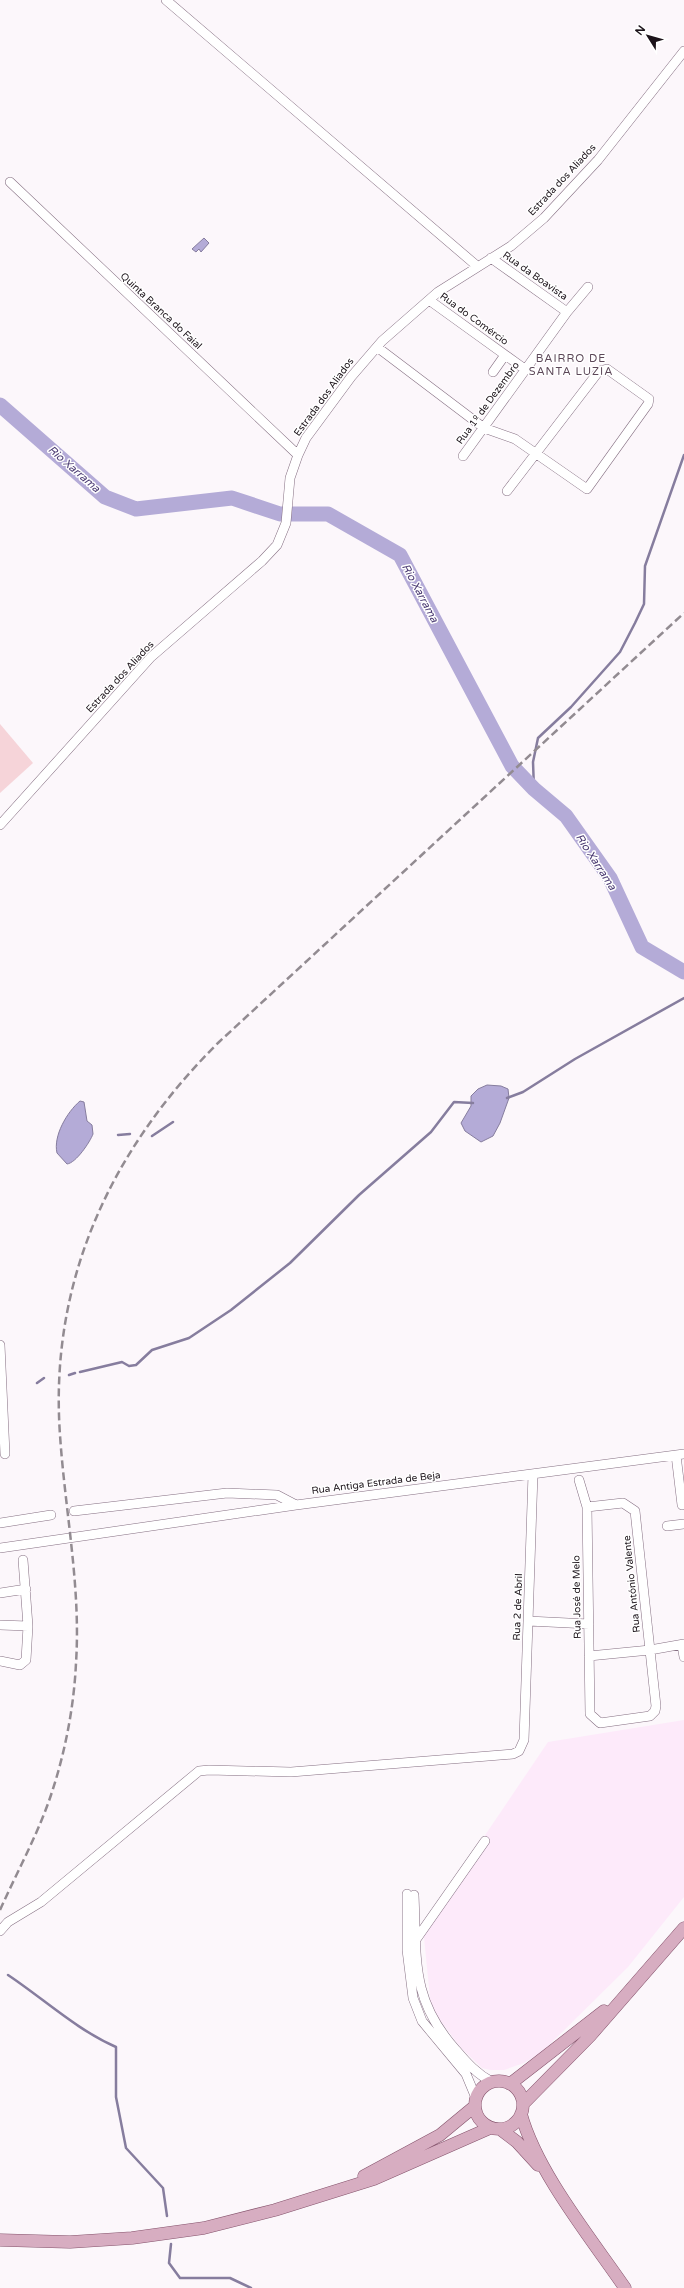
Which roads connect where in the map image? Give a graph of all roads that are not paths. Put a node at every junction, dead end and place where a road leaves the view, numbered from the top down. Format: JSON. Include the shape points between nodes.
{"nodes":[{"id":1,"x":166,"y":0,"type":"edge"},
{"id":2,"x":684,"y":49,"type":"edge"},
{"id":3,"x":10,"y":182,"type":"dead end"},
{"id":4,"x":491,"y":258,"type":"junction"},
{"id":5,"x":477,"y":266,"type":"junction"},
{"id":6,"x":588,"y":287,"type":"dead end"},
{"id":7,"x":429,"y":300,"type":"junction"},
{"id":8,"x":567,"y":312,"type":"junction"},
{"id":9,"x":377,"y":348,"type":"junction"},
{"id":10,"x":505,"y":355,"type":"junction"},
{"id":11,"x":526,"y":370,"type":"junction"},
{"id":12,"x":493,"y":372,"type":"dead end"},
{"id":13,"x":484,"y":428,"type":"junction"},
{"id":14,"x":536,"y":452,"type":"junction"},
{"id":15,"x":298,"y":455,"type":"junction"},
{"id":16,"x":463,"y":456,"type":"dead end"},
{"id":17,"x":507,"y":491,"type":"dead end"},
{"id":18,"x":0,"y":825,"type":"edge"},
{"id":19,"x":0,"y":1345,"type":"edge"},
{"id":20,"x":2,"y":1444,"type":"edge"},
{"id":21,"x":5,"y":1454,"type":"dead end"},
{"id":22,"x":680,"y":1455,"type":"edge"},
{"id":23,"x":592,"y":1466,"type":"junction"},
{"id":24,"x":563,"y":1469,"type":"junction"},
{"id":25,"x":533,"y":1474,"type":"junction"},
{"id":26,"x":579,"y":1480,"type":"junction"},
{"id":27,"x":296,"y":1505,"type":"junction"},
{"id":28,"x":682,"y":1505,"type":"dead end"},
{"id":29,"x":587,"y":1507,"type":"junction"},
{"id":30,"x":74,"y":1511,"type":"dead end"},
{"id":31,"x":51,"y":1515,"type":"dead end"},
{"id":32,"x":0,"y":1523,"type":"edge"},
{"id":33,"x":684,"y":1524,"type":"edge"},
{"id":34,"x":667,"y":1526,"type":"dead end"},
{"id":35,"x":0,"y":1548,"type":"edge"},
{"id":36,"x":23,"y":1560,"type":"dead end"},
{"id":37,"x":26,"y":1590,"type":"junction"},
{"id":38,"x":0,"y":1593,"type":"edge"},
{"id":39,"x":528,"y":1621,"type":"junction"},
{"id":40,"x":589,"y":1624,"type":"junction"},
{"id":41,"x":0,"y":1625,"type":"edge"},
{"id":42,"x":28,"y":1626,"type":"junction"},
{"id":43,"x":683,"y":1644,"type":"edge"},
{"id":44,"x":650,"y":1650,"type":"junction"},
{"id":45,"x":589,"y":1656,"type":"junction"},
{"id":46,"x":684,"y":1657,"type":"edge"},
{"id":47,"x":0,"y":1660,"type":"edge"},
{"id":48,"x":590,"y":1714,"type":"joint"},
{"id":49,"x":486,"y":1841,"type":"dead end"},
{"id":50,"x":684,"y":1928,"type":"edge"},
{"id":51,"x":0,"y":1931,"type":"edge"},
{"id":52,"x":416,"y":1940,"type":"junction"},
{"id":53,"x":407,"y":1950,"type":"junction"},
{"id":54,"x":635,"y":1987,"type":"junction"},
{"id":55,"x":492,"y":2082,"type":"junction"},
{"id":56,"x":510,"y":2084,"type":"junction"},
{"id":57,"x":476,"y":2102,"type":"junction"},
{"id":58,"x":522,"y":2109,"type":"junction"},
{"id":59,"x":495,"y":2128,"type":"junction"},
{"id":60,"x":551,"y":2179,"type":"junction"},
{"id":61,"x":337,"y":2191,"type":"junction"},
{"id":62,"x":0,"y":2240,"type":"edge"},
{"id":63,"x":625,"y":2288,"type":"edge"}],
"edges":[{"from":1,"to":5,"type":"street"},
{"from":2,"to":4,"type":"street","name":"Estrada dos Aliados","via":[[598,160],[561,201],[529,231]]},
{"from":3,"to":15,"type":"street","name":"Quinta Branca do Faial"},
{"from":4,"to":5,"type":"street","name":"Estrada dos Aliados"},
{"from":4,"to":8,"type":"street","name":"Rua da Boavista"},
{"from":5,"to":7,"type":"street","name":"Estrada dos Aliados"},
{"from":6,"to":8,"type":"street","name":"Rua 1º de Dezembro"},
{"from":7,"to":9,"type":"street","name":"Estrada dos Aliados"},
{"from":7,"to":10,"type":"street","name":"Rua do Comércio"},
{"from":8,"to":11,"type":"street","name":"Rua 1º de Dezembro"},
{"from":9,"to":13,"type":"street"},
{"from":9,"to":15,"type":"street","name":"Estrada dos Aliados","via":[[306,438]]},
{"from":10,"to":11,"type":"street","name":"Rua do Comércio"},
{"from":10,"to":12,"type":"street"},
{"from":11,"to":13,"type":"street","name":"Rua 1º de Dezembro"},
{"from":13,"to":14,"type":"street","via":[[515,439]]},
{"from":13,"to":16,"type":"street","name":"Rua 1º de Dezembro"},
{"from":14,"to":14,"type":"street","via":[[599,370],[607,368],[649,399],[648,404],[587,489]]},
{"from":14,"to":17,"type":"street"},
{"from":15,"to":18,"type":"street","name":"Estrada dos Aliados","via":[[290,478],[286,523],[277,545],[151,657]]},
{"from":19,"to":20,"type":"street"},
{"from":20,"to":21,"type":"street"},
{"from":22,"to":23,"type":"street","name":"Rua Antiga Estrada de Beja"},
{"from":22,"to":28,"type":"street"},
{"from":23,"to":24,"type":"street","name":"Rua Antiga Estrada de Beja"},
{"from":23,"to":26,"type":"street"},
{"from":24,"to":25,"type":"street","name":"Rua Antiga Estrada de Beja"},
{"from":24,"to":26,"type":"street"},
{"from":25,"to":27,"type":"street","name":"Rua Antiga Estrada de Beja"},
{"from":25,"to":39,"type":"street","name":"Rua 2 de Abril"},
{"from":26,"to":29,"type":"street","name":"Rua José de Melo"},
{"from":27,"to":30,"type":"street","via":[[277,1495],[227,1493]]},
{"from":27,"to":35,"type":"street","name":"Rua Antiga Estrada de Beja"},
{"from":29,"to":40,"type":"street","name":"Rua José de Melo"},
{"from":29,"to":44,"type":"street","name":"Rua António Valente","via":[[623,1503],[635,1511]]},
{"from":31,"to":32,"type":"street"},
{"from":33,"to":34,"type":"street"},
{"from":36,"to":37,"type":"street"},
{"from":37,"to":38,"type":"street"},
{"from":37,"to":42,"type":"street"},
{"from":39,"to":40,"type":"street"},
{"from":39,"to":51,"type":"street","name":"Rua 2 de Abril","via":[[524,1740],[519,1751],[513,1754],[291,1772],[199,1771],[41,1902],[8,1922]]},
{"from":40,"to":45,"type":"street","name":"Rua José de Melo"},
{"from":41,"to":42,"type":"street"},
{"from":42,"to":47,"type":"street","via":[[26,1660],[20,1665]]},
{"from":43,"to":44,"type":"street"},
{"from":43,"to":46,"type":"street"},
{"from":44,"to":45,"type":"street"},
{"from":44,"to":48,"type":"street","name":"Rua António Valente","via":[[655,1711],[650,1716],[600,1723]]},
{"from":45,"to":48,"type":"street","name":"Rua José de Melo"},
{"from":49,"to":52,"type":"street"},
{"from":50,"to":54,"type":"main road"},
{"from":52,"to":53,"type":"street"},
{"from":52,"to":53,"type":"street","via":[[411,1894]]},
{"from":52,"to":55,"type":"street","via":[[417,1968],[428,2012],[450,2044],[472,2069]]},
{"from":53,"to":57,"type":"street","via":[[410,1981],[420,2016],[427,2029],[466,2074]]},
{"from":54,"to":56,"type":"main road","via":[[550,2056]]},
{"from":54,"to":58,"type":"main road"},
{"from":55,"to":56,"type":"main road"},
{"from":55,"to":57,"type":"main road","via":[[485,2086]]},
{"from":56,"to":58,"type":"main road","via":[[518,2091]]},
{"from":57,"to":59,"type":"main road","via":[[480,2119]]},
{"from":57,"to":61,"type":"main road","via":[[440,2135]]},
{"from":58,"to":59,"type":"main road","via":[[513,2124]]},
{"from":58,"to":60,"type":"main road","via":[[527,2135]]},
{"from":59,"to":60,"type":"main road","via":[[517,2142]]},
{"from":59,"to":61,"type":"main road","via":[[374,2179]]},
{"from":60,"to":63,"type":"main road"},
{"from":61,"to":62,"type":"main road","via":[[204,2228],[132,2238],[70,2242]]}]}
